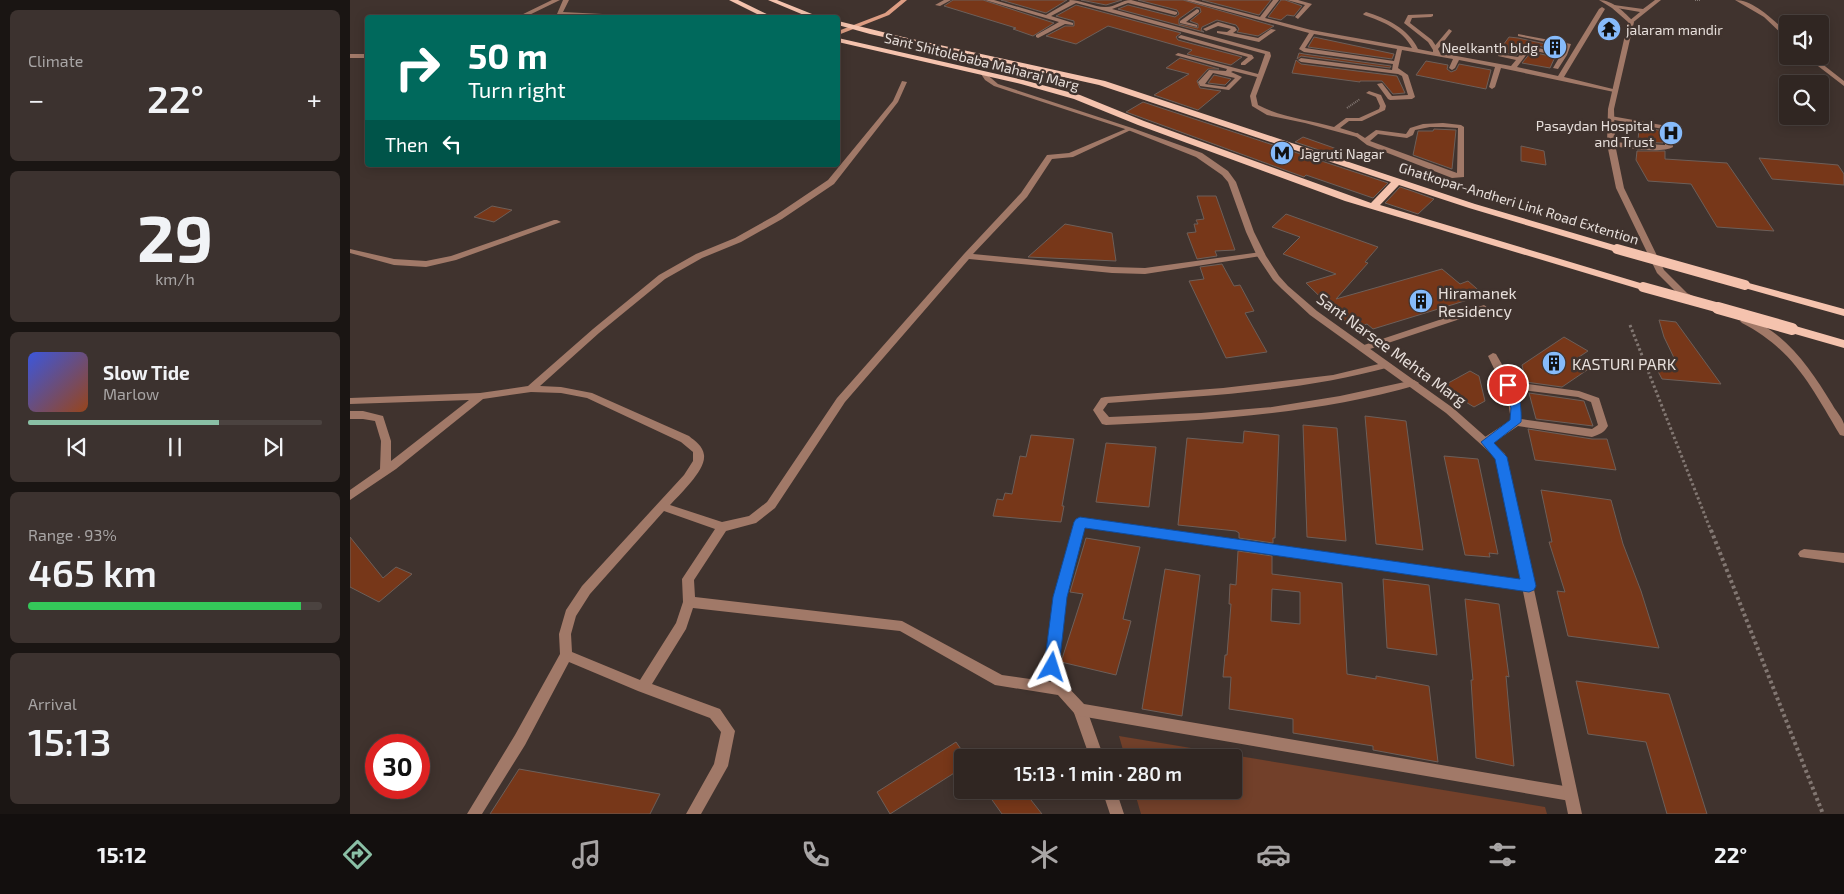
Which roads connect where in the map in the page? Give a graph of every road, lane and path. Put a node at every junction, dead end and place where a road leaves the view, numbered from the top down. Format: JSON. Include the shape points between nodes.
{"nodes":[{"id":1,"x":557,"y":0,"type":"edge"},
{"id":2,"x":566,"y":0,"type":"edge"},
{"id":3,"x":732,"y":0,"type":"edge"},
{"id":4,"x":771,"y":0,"type":"edge"},
{"id":5,"x":904,"y":0,"type":"edge"},
{"id":6,"x":948,"y":0,"type":"edge"},
{"id":7,"x":988,"y":0,"type":"edge"},
{"id":8,"x":1073,"y":0,"type":"edge"},
{"id":9,"x":1086,"y":0,"type":"edge"},
{"id":10,"x":1188,"y":0,"type":"edge"},
{"id":11,"x":1276,"y":0,"type":"edge"},
{"id":12,"x":1290,"y":0,"type":"edge"},
{"id":13,"x":1602,"y":0,"type":"edge"},
{"id":14,"x":1634,"y":0,"type":"edge"},
{"id":15,"x":1658,"y":0,"type":"edge"},
{"id":16,"x":1695,"y":0,"type":"edge"},
{"id":17,"x":1701,"y":0,"type":"edge"},
{"id":18,"x":1738,"y":0,"type":"edge"},
{"id":19,"x":940,"y":2,"type":"edge"},
{"id":20,"x":1231,"y":3,"type":"dead end"},
{"id":21,"x":1109,"y":4,"type":"edge"},
{"id":22,"x":1614,"y":7,"type":"junction"},
{"id":23,"x":1629,"y":8,"type":"junction"},
{"id":24,"x":1225,"y":9,"type":"junction"},
{"id":25,"x":1602,"y":9,"type":"dead end"},
{"id":26,"x":1197,"y":11,"type":"dead end"},
{"id":27,"x":1643,"y":11,"type":"junction"},
{"id":28,"x":1176,"y":13,"type":"dead end"},
{"id":29,"x":1366,"y":14,"type":"dead end"},
{"id":30,"x":524,"y":15,"type":"edge"},
{"id":31,"x":572,"y":15,"type":"edge"},
{"id":32,"x":765,"y":15,"type":"edge"},
{"id":33,"x":810,"y":15,"type":"edge"},
{"id":34,"x":1431,"y":15,"type":"dead end"},
{"id":35,"x":1046,"y":17,"type":"junction"},
{"id":36,"x":1298,"y":17,"type":"dead end"},
{"id":37,"x":1261,"y":18,"type":"junction"},
{"id":38,"x":1631,"y":22,"type":"junction"},
{"id":39,"x":840,"y":24,"type":"edge"},
{"id":40,"x":851,"y":27,"type":"junction"},
{"id":41,"x":1206,"y":29,"type":"junction"},
{"id":42,"x":1779,"y":29,"type":"edge"},
{"id":43,"x":1273,"y":30,"type":"dead end"},
{"id":44,"x":840,"y":31,"type":"edge"},
{"id":45,"x":1449,"y":31,"type":"dead end"},
{"id":46,"x":1313,"y":32,"type":"junction"},
{"id":47,"x":1228,"y":34,"type":"junction"},
{"id":48,"x":879,"y":35,"type":"junction"},
{"id":49,"x":1520,"y":35,"type":"dead end"},
{"id":50,"x":1038,"y":36,"type":"dead end"},
{"id":51,"x":1219,"y":36,"type":"junction"},
{"id":52,"x":1181,"y":37,"type":"dead end"},
{"id":53,"x":840,"y":41,"type":"edge"},
{"id":54,"x":1211,"y":45,"type":"junction"},
{"id":55,"x":860,"y":46,"type":"junction"},
{"id":56,"x":1400,"y":47,"type":"junction"},
{"id":57,"x":1415,"y":49,"type":"junction"},
{"id":58,"x":956,"y":51,"type":"joint"},
{"id":59,"x":1202,"y":51,"type":"dead end"},
{"id":60,"x":1435,"y":52,"type":"junction"},
{"id":61,"x":1564,"y":54,"type":"junction"},
{"id":62,"x":1178,"y":55,"type":"dead end"},
{"id":63,"x":1500,"y":55,"type":"dead end"},
{"id":64,"x":350,"y":56,"type":"edge"},
{"id":65,"x":365,"y":56,"type":"edge"},
{"id":66,"x":1519,"y":59,"type":"junction"},
{"id":67,"x":1301,"y":60,"type":"dead end"},
{"id":68,"x":1243,"y":64,"type":"dead end"},
{"id":69,"x":1396,"y":64,"type":"junction"},
{"id":70,"x":1499,"y":65,"type":"junction"},
{"id":71,"x":1820,"y":65,"type":"edge"},
{"id":72,"x":1513,"y":68,"type":"junction"},
{"id":73,"x":1556,"y":68,"type":"dead end"},
{"id":74,"x":1229,"y":71,"type":"junction"},
{"id":75,"x":1398,"y":72,"type":"junction"},
{"id":76,"x":984,"y":74,"type":"junction"},
{"id":77,"x":1260,"y":76,"type":"junction"},
{"id":78,"x":1560,"y":78,"type":"junction"},
{"id":79,"x":904,"y":82,"type":"dead end"},
{"id":80,"x":1380,"y":84,"type":"dead end"},
{"id":81,"x":1844,"y":84,"type":"edge"},
{"id":82,"x":1492,"y":87,"type":"dead end"},
{"id":83,"x":1614,"y":90,"type":"junction"},
{"id":84,"x":1369,"y":93,"type":"joint"},
{"id":85,"x":1611,"y":118,"type":"junction"},
{"id":86,"x":1348,"y":119,"type":"junction"},
{"id":87,"x":1335,"y":128,"type":"junction"},
{"id":88,"x":1130,"y":129,"type":"junction"},
{"id":89,"x":1366,"y":142,"type":"junction"},
{"id":90,"x":1611,"y":144,"type":"junction"},
{"id":91,"x":1397,"y":181,"type":"junction"},
{"id":92,"x":1373,"y":207,"type":"junction"},
{"id":93,"x":557,"y":222,"type":"dead end"},
{"id":94,"x":350,"y":251,"type":"edge"},
{"id":95,"x":1261,"y":254,"type":"junction"},
{"id":96,"x":967,"y":256,"type":"junction"},
{"id":97,"x":1484,"y":308,"type":"dead end"},
{"id":98,"x":1844,"y":313,"type":"edge"},
{"id":99,"x":1630,"y":325,"type":"dead end"},
{"id":100,"x":1844,"y":344,"type":"edge"},
{"id":101,"x":1364,"y":348,"type":"junction"},
{"id":102,"x":1493,"y":356,"type":"dead end"},
{"id":103,"x":1387,"y":365,"type":"junction"},
{"id":104,"x":1414,"y":383,"type":"junction"},
{"id":105,"x":1508,"y":385,"type":"junction"},
{"id":106,"x":532,"y":389,"type":"junction"},
{"id":107,"x":480,"y":396,"type":"junction"},
{"id":108,"x":350,"y":401,"type":"edge"},
{"id":109,"x":350,"y":415,"type":"edge"},
{"id":110,"x":1516,"y":422,"type":"junction"},
{"id":111,"x":1844,"y":432,"type":"edge"},
{"id":112,"x":1486,"y":442,"type":"junction"},
{"id":113,"x":385,"y":471,"type":"junction"},
{"id":114,"x":351,"y":495,"type":"edge"},
{"id":115,"x":662,"y":506,"type":"junction"},
{"id":116,"x":722,"y":527,"type":"junction"},
{"id":117,"x":1804,"y":554,"type":"dead end"},
{"id":118,"x":1844,"y":558,"type":"edge"},
{"id":119,"x":1529,"y":586,"type":"junction"},
{"id":120,"x":690,"y":602,"type":"junction"},
{"id":121,"x":566,"y":655,"type":"junction"},
{"id":122,"x":643,"y":687,"type":"junction"},
{"id":123,"x":1061,"y":689,"type":"junction"},
{"id":124,"x":1080,"y":710,"type":"junction"},
{"id":125,"x":1094,"y":749,"type":"edge"},
{"id":126,"x":1570,"y":794,"type":"junction"},
{"id":127,"x":1112,"y":799,"type":"edge"},
{"id":128,"x":474,"y":814,"type":"edge"},
{"id":129,"x":694,"y":814,"type":"edge"},
{"id":130,"x":1117,"y":814,"type":"edge"},
{"id":131,"x":1575,"y":814,"type":"edge"},
{"id":132,"x":1824,"y":814,"type":"edge"}],
"edges":[{"from":1,"to":30,"type":"street"},
{"from":2,"to":31,"type":"street","via":[[559,14]]},
{"from":3,"to":32,"type":"main road"},
{"from":4,"to":33,"type":"main road"},
{"from":5,"to":40,"type":"main road","via":[[886,14]]},
{"from":6,"to":19,"type":"street"},
{"from":7,"to":35,"type":"street"},
{"from":8,"to":21,"type":"street"},
{"from":8,"to":35,"type":"street"},
{"from":9,"to":21,"type":"street"},
{"from":10,"to":24,"type":"street"},
{"from":11,"to":37,"type":"street"},
{"from":12,"to":36,"type":"street","via":[[1309,4]]},
{"from":13,"to":22,"type":"street"},
{"from":14,"to":23,"type":"street"},
{"from":15,"to":27,"type":"street"},
{"from":16,"to":17,"type":"path"},
{"from":18,"to":42,"type":"street","via":[[1766,16]]},
{"from":20,"to":24,"type":"street"},
{"from":21,"to":28,"type":"street","via":[[1128,1]]},
{"from":21,"to":51,"type":"street","via":[[1212,37]]},
{"from":22,"to":23,"type":"street"},
{"from":22,"to":38,"type":"street"},
{"from":23,"to":27,"type":"street"},
{"from":24,"to":37,"type":"street"},
{"from":25,"to":78,"type":"street"},
{"from":26,"to":41,"type":"street","via":[[1182,22]]},
{"from":27,"to":38,"type":"street"},
{"from":29,"to":57,"type":"street","via":[[1408,38]]},
{"from":34,"to":60,"type":"street","via":[[1410,16],[1407,23],[1430,41]]},
{"from":35,"to":50,"type":"street","via":[[1068,23]]},
{"from":37,"to":46,"type":"street"},
{"from":38,"to":83,"type":"street"},
{"from":39,"to":40,"type":"main road","name":"Sant Shitolebaba Maharaj Marg"},
{"from":40,"to":44,"type":"main road"},
{"from":40,"to":48,"type":"main road","name":"Sant Shitolebaba Maharaj Marg"},
{"from":41,"to":47,"type":"street","via":[[1218,24],[1233,28]]},
{"from":41,"to":51,"type":"street"},
{"from":43,"to":47,"type":"street","via":[[1259,40]]},
{"from":45,"to":60,"type":"street"},
{"from":46,"to":56,"type":"street"},
{"from":46,"to":69,"type":"street","via":[[1302,49],[1306,52]]},
{"from":47,"to":51,"type":"street"},
{"from":48,"to":55,"type":"main road"},
{"from":48,"to":58,"type":"main road","name":"Sant Shitolebaba Maharaj Marg"},
{"from":49,"to":61,"type":"street","via":[[1567,44]]},
{"from":51,"to":54,"type":"street"},
{"from":51,"to":77,"type":"street","via":[[1268,54]]},
{"from":52,"to":54,"type":"street"},
{"from":53,"to":55,"type":"main road","name":"Sant Shitolebaba Maharaj Marg"},
{"from":54,"to":59,"type":"street"},
{"from":54,"to":68,"type":"street","via":[[1250,56]]},
{"from":55,"to":76,"type":"main road","name":"Sant Shitolebaba Maharaj Marg"},
{"from":56,"to":57,"type":"street"},
{"from":56,"to":69,"type":"street"},
{"from":57,"to":60,"type":"street"},
{"from":58,"to":91,"type":"main road","name":"Ghatkopar-Andheri Link Road Extention","via":[[1102,83]]},
{"from":60,"to":70,"type":"street","via":[[1454,63]]},
{"from":61,"to":66,"type":"street","via":[[1528,48]]},
{"from":61,"to":73,"type":"street"},
{"from":62,"to":74,"type":"street"},
{"from":63,"to":66,"type":"street"},
{"from":64,"to":65,"type":"street"},
{"from":66,"to":72,"type":"street"},
{"from":67,"to":75,"type":"street"},
{"from":69,"to":75,"type":"street","via":[[1394,69]]},
{"from":70,"to":72,"type":"street"},
{"from":70,"to":82,"type":"street"},
{"from":71,"to":81,"type":"street"},
{"from":72,"to":78,"type":"street"},
{"from":74,"to":74,"type":"street","via":[[1211,71],[1202,85],[1227,89],[1239,77]]},
{"from":74,"to":77,"type":"street"},
{"from":75,"to":80,"type":"street","via":[[1405,76],[1412,97],[1390,98]]},
{"from":76,"to":88,"type":"street","name":"Sant Narsee Mehta Marg","via":[[996,85]]},
{"from":76,"to":92,"type":"main road","name":"Sant Shitolebaba Maharaj Marg","via":[[1077,97],[1174,136]]},
{"from":77,"to":87,"type":"street","via":[[1253,101],[1259,110]]},
{"from":78,"to":83,"type":"street"},
{"from":79,"to":106,"type":"street","via":[[896,101],[831,182],[779,217],[698,256],[662,278],[596,331]]},
{"from":83,"to":85,"type":"street"},
{"from":84,"to":86,"type":"path","via":[[1339,113]]},
{"from":84,"to":86,"type":"street","via":[[1379,96],[1382,110],[1360,120]]},
{"from":85,"to":90,"type":"street"},
{"from":85,"to":90,"type":"street","via":[[1665,127],[1668,129],[1669,146]]},
{"from":86,"to":87,"type":"street"},
{"from":87,"to":89,"type":"street","via":[[1357,135]]},
{"from":88,"to":95,"type":"street","name":"Sant Narsee Mehta Marg","via":[[1199,155],[1225,173],[1232,182]]},
{"from":88,"to":96,"type":"street","via":[[1070,155],[1050,157],[1024,195]]},
{"from":89,"to":89,"type":"street","via":[[1376,132],[1407,136],[1412,129],[1421,126],[1461,127],[1461,175],[1455,176]]},
{"from":90,"to":111,"type":"street","via":[[1620,188],[1660,272],[1684,294],[1765,329],[1796,356]]},
{"from":91,"to":92,"type":"main road"},
{"from":91,"to":98,"type":"main road","name":"Ghatkopar-Andheri Link Road Extention","bridge":true,"via":[[1551,230]]},
{"from":92,"to":100,"type":"main road","name":"Sant Shitolebaba Maharaj Marg","bridge":true},
{"from":93,"to":94,"type":"street","via":[[453,258],[426,264],[394,262]]},
{"from":95,"to":96,"type":"street","via":[[1145,271]]},
{"from":95,"to":101,"type":"street","name":"Sant Narsee Mehta Marg","via":[[1276,278],[1303,305]]},
{"from":96,"to":116,"type":"street","via":[[841,400],[771,505],[752,520]]},
{"from":97,"to":101,"type":"street"},
{"from":99,"to":132,"type":"path"},
{"from":101,"to":103,"type":"street","name":"Sant Narsee Mehta Marg"},
{"from":102,"to":105,"type":"street"},
{"from":103,"to":104,"type":"street","name":"Sant Narsee Mehta Marg"},
{"from":103,"to":104,"type":"street","via":[[1333,378],[1105,400],[1098,410],[1106,421],[1234,414],[1341,399]]},
{"from":104,"to":112,"type":"street","name":"Sant Narsee Mehta Marg"},
{"from":105,"to":110,"type":"street","via":[[1517,408]]},
{"from":105,"to":110,"type":"street","via":[[1579,394],[1595,400],[1603,426],[1599,432],[1592,433]]},
{"from":106,"to":107,"type":"street"},
{"from":106,"to":115,"type":"street","via":[[589,395],[696,447],[698,462]]},
{"from":107,"to":108,"type":"street"},
{"from":107,"to":113,"type":"street"},
{"from":109,"to":113,"type":"street","via":[[363,414],[379,419],[386,441]]},
{"from":110,"to":112,"type":"street"},
{"from":112,"to":119,"type":"street","name":"Sant Narsee Mehta Marg","via":[[1501,457]]},
{"from":113,"to":114,"type":"street"},
{"from":115,"to":116,"type":"street"},
{"from":115,"to":121,"type":"street","via":[[586,590],[570,614],[565,634]]},
{"from":116,"to":120,"type":"street","via":[[688,579]]},
{"from":117,"to":118,"type":"street"},
{"from":119,"to":123,"type":"street","via":[[1080,522],[1058,606],[1052,667]]},
{"from":119,"to":126,"type":"street","name":"Sant Narsee Mehta Marg"},
{"from":120,"to":122,"type":"street","via":[[682,625]]},
{"from":120,"to":123,"type":"street","via":[[902,626],[1000,680]]},
{"from":121,"to":122,"type":"street"},
{"from":121,"to":128,"type":"street","via":[[520,740]]},
{"from":122,"to":129,"type":"street","via":[[715,713],[728,731],[721,766]]},
{"from":123,"to":124,"type":"street"},
{"from":124,"to":125,"type":"street"},
{"from":124,"to":126,"type":"street"},
{"from":126,"to":131,"type":"street","name":"Sant Narsee Mehta Marg"},
{"from":127,"to":130,"type":"street"}]}
